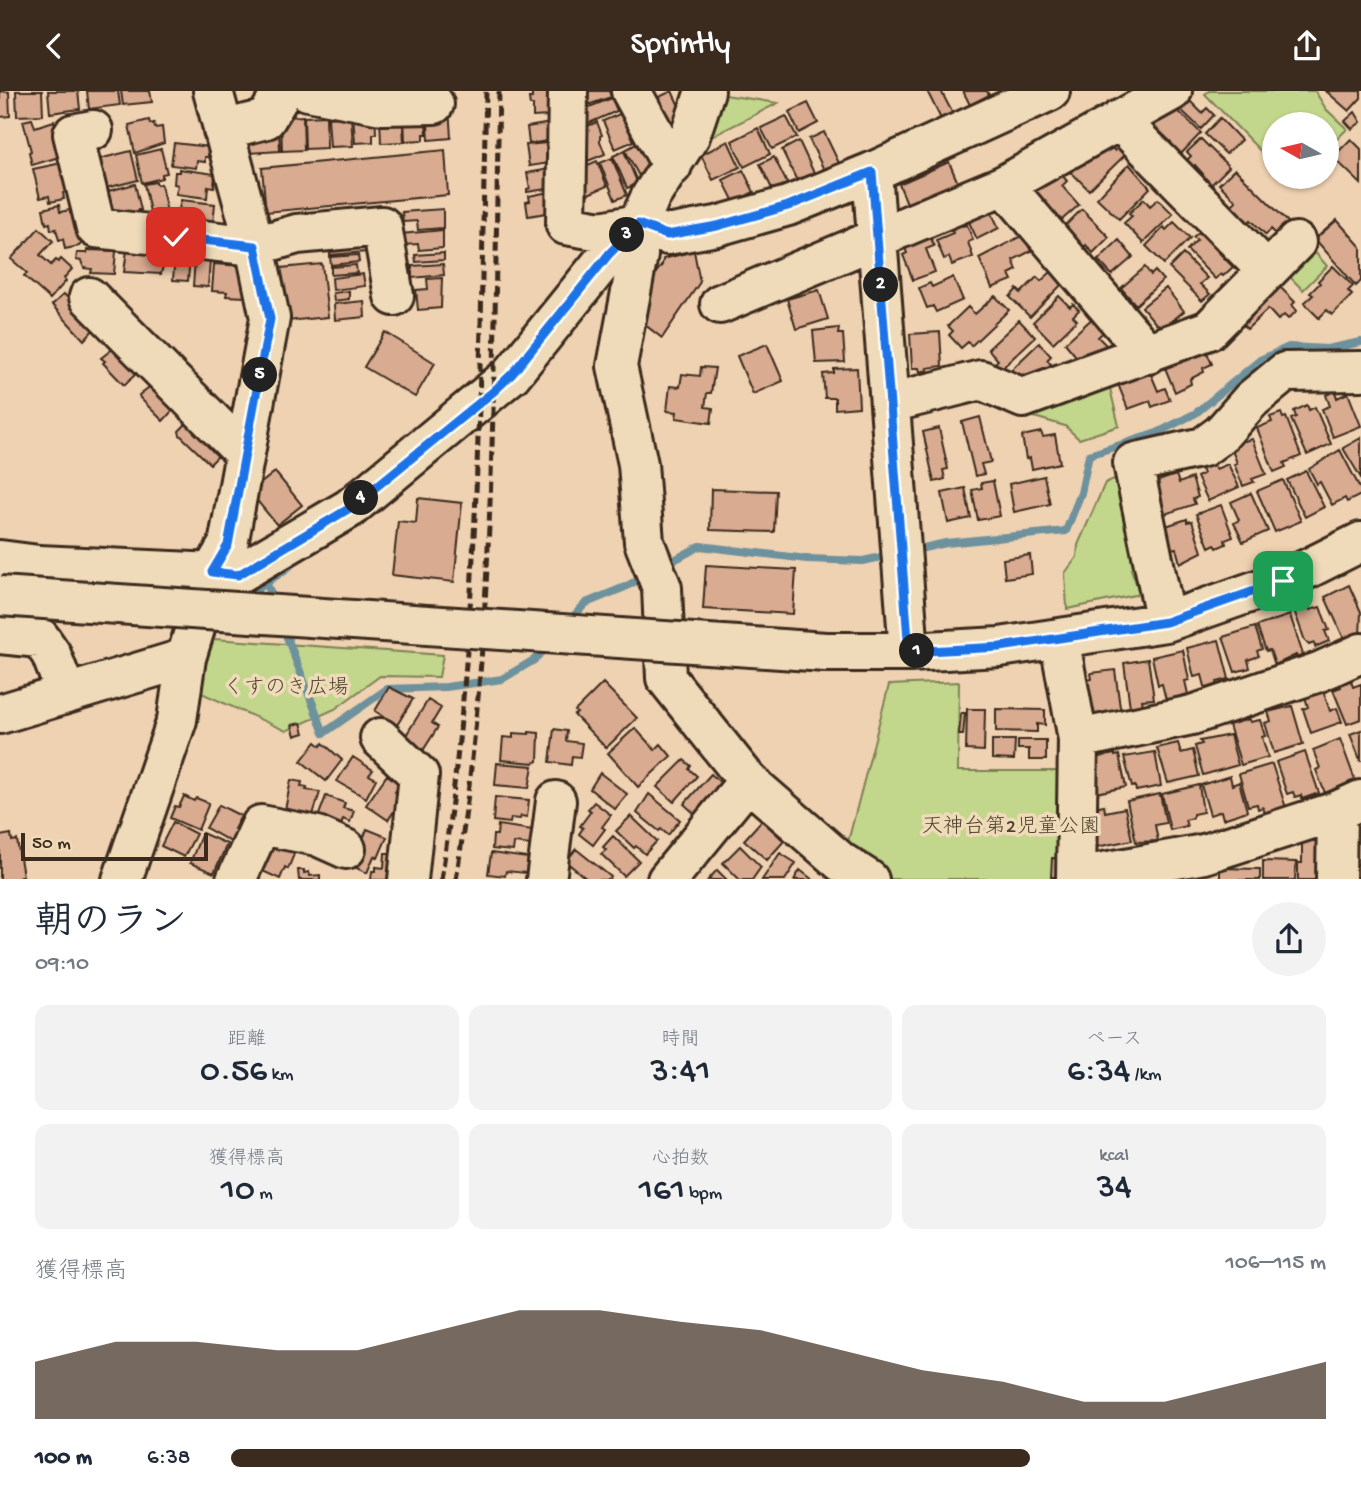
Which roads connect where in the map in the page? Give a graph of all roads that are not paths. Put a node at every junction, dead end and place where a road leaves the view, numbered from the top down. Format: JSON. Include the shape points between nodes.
{"nodes":[{"id":1,"x":214,"y":91,"type":"edge"},
{"id":2,"x":283,"y":91,"type":"edge"},
{"id":3,"x":308,"y":91,"type":"edge"},
{"id":4,"x":568,"y":91,"type":"edge"},
{"id":5,"x":631,"y":91,"type":"edge"},
{"id":6,"x":705,"y":91,"type":"edge"},
{"id":7,"x":1050,"y":91,"type":"edge"},
{"id":8,"x":1172,"y":91,"type":"edge"},
{"id":9,"x":434,"y":104,"type":"dead end"},
{"id":10,"x":1119,"y":120,"type":"junction"},
{"id":11,"x":223,"y":129,"type":"junction"},
{"id":12,"x":93,"y":130,"type":"dead end"},
{"id":13,"x":671,"y":166,"type":"junction"},
{"id":14,"x":872,"y":172,"type":"junction"},
{"id":15,"x":1004,"y":185,"type":"junction"},
{"id":16,"x":638,"y":224,"type":"junction"},
{"id":17,"x":877,"y":237,"type":"junction"},
{"id":18,"x":1296,"y":242,"type":"dead end"},
{"id":19,"x":255,"y":246,"type":"junction"},
{"id":20,"x":1267,"y":271,"type":"junction"},
{"id":21,"x":394,"y":296,"type":"dead end"},
{"id":22,"x":89,"y":297,"type":"dead end"},
{"id":23,"x":720,"y":304,"type":"dead end"},
{"id":24,"x":1148,"y":354,"type":"junction"},
{"id":25,"x":1361,"y":371,"type":"edge"},
{"id":26,"x":890,"y":404,"type":"junction"},
{"id":27,"x":245,"y":454,"type":"junction"},
{"id":28,"x":1361,"y":542,"type":"edge"},
{"id":29,"x":0,"y":560,"type":"edge"},
{"id":30,"x":212,"y":572,"type":"junction"},
{"id":31,"x":0,"y":596,"type":"edge"},
{"id":32,"x":1166,"y":622,"type":"junction"},
{"id":33,"x":0,"y":634,"type":"edge"},
{"id":34,"x":1059,"y":638,"type":"junction"},
{"id":35,"x":909,"y":652,"type":"junction"},
{"id":36,"x":1361,"y":653,"type":"edge"},
{"id":37,"x":186,"y":657,"type":"junction"},
{"id":38,"x":66,"y":693,"type":"junction"},
{"id":39,"x":0,"y":714,"type":"edge"},
{"id":40,"x":380,"y":738,"type":"dead end"},
{"id":41,"x":1078,"y":739,"type":"junction"},
{"id":42,"x":748,"y":781,"type":"junction"},
{"id":43,"x":556,"y":801,"type":"dead end"},
{"id":44,"x":1349,"y":805,"type":"edge"},
{"id":45,"x":345,"y":849,"type":"dead end"},
{"id":46,"x":1204,"y":867,"type":"edge"},
{"id":47,"x":1076,"y":878,"type":"edge"},
{"id":48,"x":122,"y":879,"type":"edge"},
{"id":49,"x":236,"y":879,"type":"edge"},
{"id":50,"x":408,"y":879,"type":"edge"},
{"id":51,"x":546,"y":879,"type":"edge"},
{"id":52,"x":668,"y":879,"type":"edge"},
{"id":53,"x":868,"y":879,"type":"edge"},
{"id":54,"x":1336,"y":879,"type":"edge"}],
"edges":[{"from":1,"to":11,"type":"street"},
{"from":2,"to":11,"type":"street","via":[[266,119]]},
{"from":3,"to":9,"type":"street","via":[[382,105]]},
{"from":4,"to":16,"type":"street","via":[[566,225],[601,231]]},
{"from":5,"to":13,"type":"street"},
{"from":6,"to":13,"type":"street","via":[[691,136]]},
{"from":7,"to":14,"type":"street"},
{"from":8,"to":10,"type":"street"},
{"from":10,"to":15,"type":"street"},
{"from":10,"to":20,"type":"street"},
{"from":11,"to":19,"type":"street"},
{"from":12,"to":19,"type":"street","via":[[73,134],[96,229]]},
{"from":13,"to":16,"type":"street"},
{"from":14,"to":16,"type":"street","via":[[788,206],[717,226],[667,235]]},
{"from":14,"to":17,"type":"street"},
{"from":15,"to":17,"type":"street"},
{"from":15,"to":24,"type":"street"},
{"from":16,"to":30,"type":"street","via":[[494,391],[350,508],[238,575]]},
{"from":16,"to":42,"type":"street","via":[[638,255],[617,366],[638,464],[644,543],[657,577],[666,678]]},
{"from":17,"to":23,"type":"street"},
{"from":17,"to":26,"type":"street"},
{"from":18,"to":20,"type":"street"},
{"from":19,"to":21,"type":"street","via":[[297,234],[382,226]]},
{"from":19,"to":27,"type":"street","via":[[270,319]]},
{"from":20,"to":24,"type":"street","via":[[1209,331]]},
{"from":22,"to":27,"type":"street"},
{"from":24,"to":26,"type":"street","via":[[1023,398],[981,380]]},
{"from":25,"to":32,"type":"street","via":[[1285,372],[1203,447],[1133,463]]},
{"from":26,"to":35,"type":"street"},
{"from":27,"to":30,"type":"street","via":[[228,545]]},
{"from":28,"to":32,"type":"street","via":[[1283,581]]},
{"from":29,"to":30,"type":"street"},
{"from":30,"to":37,"type":"street"},
{"from":31,"to":35,"type":"street","bridge":true,"via":[[826,652]]},
{"from":32,"to":34,"type":"street"},
{"from":33,"to":38,"type":"street","via":[[40,638]]},
{"from":34,"to":35,"type":"street"},
{"from":34,"to":41,"type":"street"},
{"from":36,"to":41,"type":"street","via":[[1192,715]]},
{"from":37,"to":38,"type":"street"},
{"from":37,"to":48,"type":"street","via":[[177,720]]},
{"from":38,"to":39,"type":"street"},
{"from":40,"to":50,"type":"street","via":[[419,775]]},
{"from":41,"to":47,"type":"street"},
{"from":42,"to":52,"type":"street"},
{"from":42,"to":53,"type":"street","via":[[831,854]]},
{"from":43,"to":51,"type":"street"},
{"from":44,"to":46,"type":"street"},
{"from":44,"to":54,"type":"street"},
{"from":45,"to":49,"type":"street","via":[[317,836],[261,825]]},
{"from":46,"to":47,"type":"street"}]}
